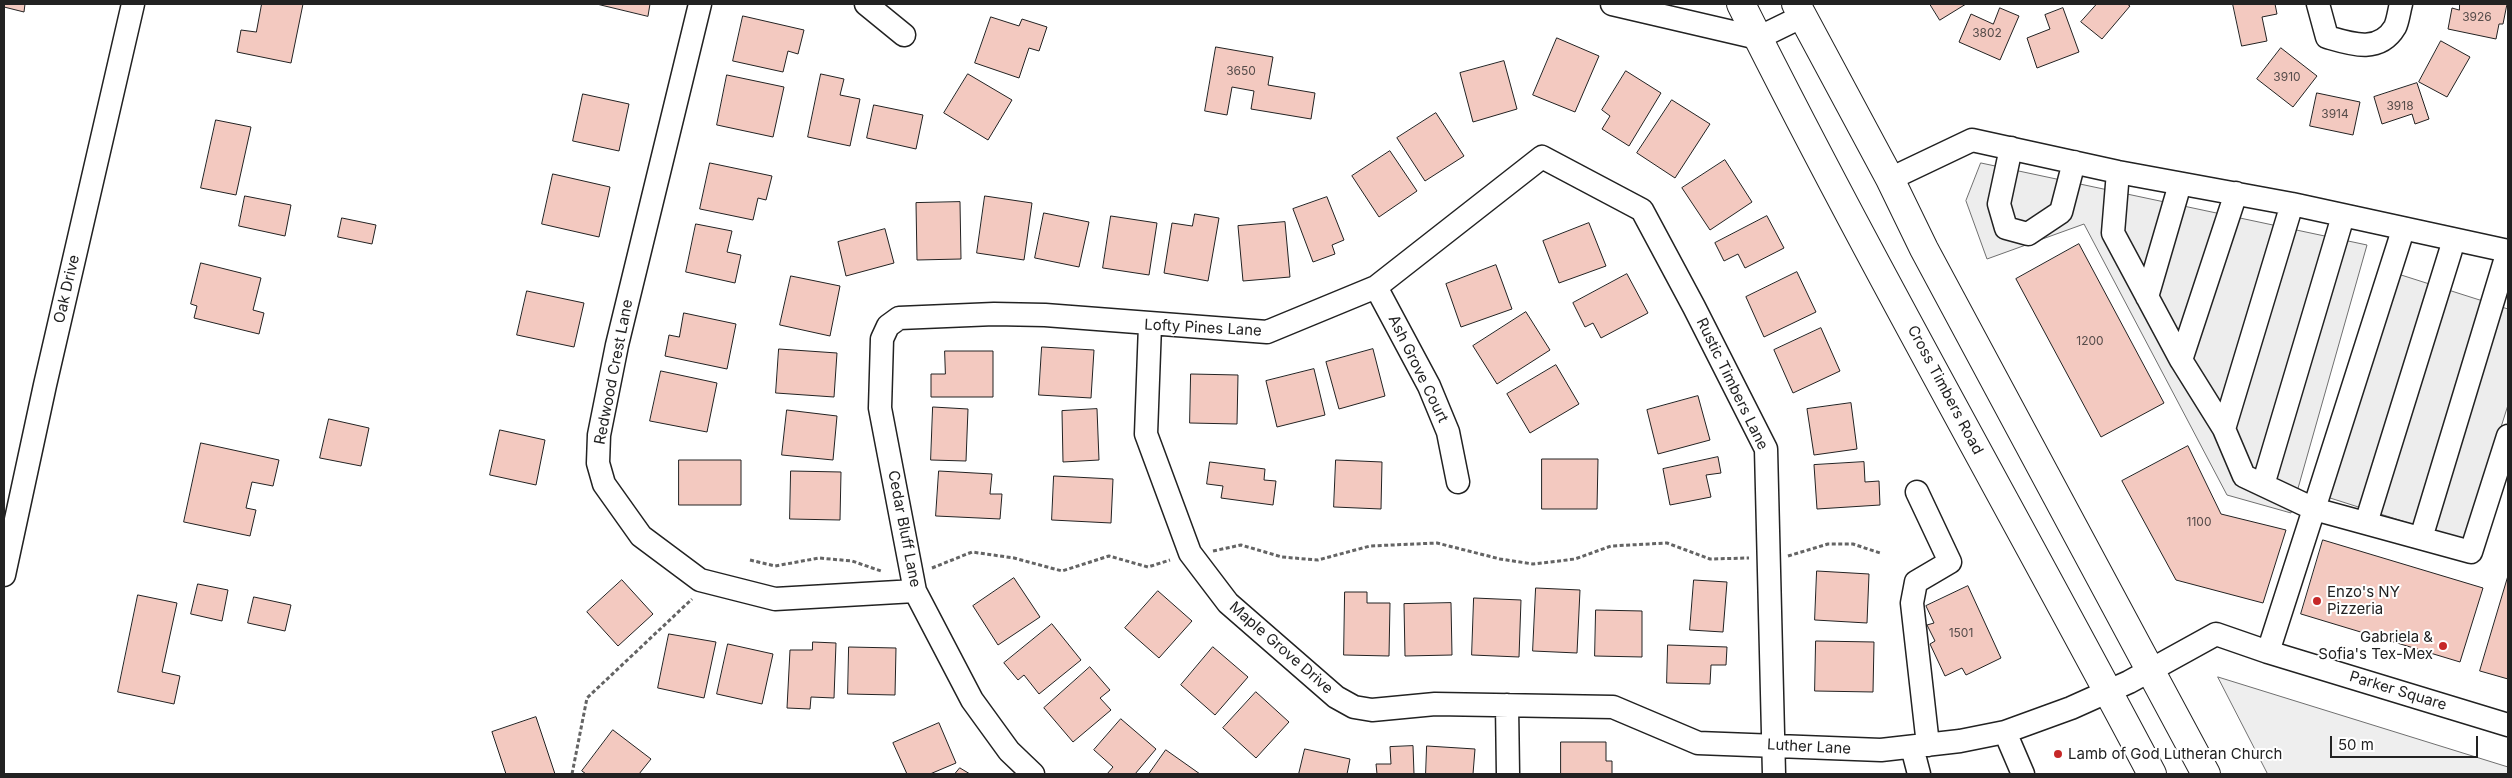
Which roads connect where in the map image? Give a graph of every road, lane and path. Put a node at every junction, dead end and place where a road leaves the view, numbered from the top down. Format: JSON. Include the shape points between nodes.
{"nodes":[{"id":1,"x":133,"y":4,"type":"edge"},
{"id":2,"x":700,"y":4,"type":"edge"},
{"id":3,"x":866,"y":4,"type":"edge"},
{"id":4,"x":1612,"y":4,"type":"edge"},
{"id":5,"x":1741,"y":4,"type":"edge"},
{"id":6,"x":2318,"y":4,"type":"edge"},
{"id":7,"x":2400,"y":4,"type":"edge"},
{"id":8,"x":1799,"y":10,"type":"edge"},
{"id":9,"x":904,"y":35,"type":"dead end"},
{"id":10,"x":1758,"y":38,"type":"junction"},
{"id":11,"x":2011,"y":148,"type":"junction"},
{"id":12,"x":1542,"y":157,"type":"joint"},
{"id":13,"x":2074,"y":162,"type":"junction"},
{"id":14,"x":2118,"y":172,"type":"junction"},
{"id":15,"x":1890,"y":179,"type":"junction"},
{"id":16,"x":2180,"y":184,"type":"junction"},
{"id":17,"x":2236,"y":193,"type":"junction"},
{"id":18,"x":2292,"y":204,"type":"junction"},
{"id":19,"x":2343,"y":216,"type":"junction"},
{"id":20,"x":2403,"y":230,"type":"junction"},
{"id":21,"x":2454,"y":240,"type":"junction"},
{"id":22,"x":2508,"y":251,"type":"edge"},
{"id":23,"x":1376,"y":287,"type":"junction"},
{"id":24,"x":2147,"y":297,"type":"junction"},
{"id":25,"x":1150,"y":325,"type":"junction"},
{"id":26,"x":882,"y":339,"type":"joint"},
{"id":27,"x":2181,"y":360,"type":"junction"},
{"id":28,"x":2224,"y":429,"type":"junction"},
{"id":29,"x":2508,"y":436,"type":"edge"},
{"id":30,"x":1458,"y":482,"type":"dead end"},
{"id":31,"x":2501,"y":483,"type":"edge"},
{"id":32,"x":2263,"y":485,"type":"junction"},
{"id":33,"x":1917,"y":492,"type":"dead end"},
{"id":34,"x":2314,"y":508,"type":"junction"},
{"id":35,"x":2366,"y":523,"type":"junction"},
{"id":36,"x":2421,"y":538,"type":"junction"},
{"id":37,"x":1190,"y":553,"type":"junction"},
{"id":38,"x":1880,"y":553,"type":"dead end"},
{"id":39,"x":1768,"y":557,"type":"junction"},
{"id":40,"x":750,"y":560,"type":"dead end"},
{"id":41,"x":4,"y":575,"type":"edge"},
{"id":42,"x":700,"y":580,"type":"junction"},
{"id":43,"x":913,"y":581,"type":"junction"},
{"id":44,"x":2268,"y":652,"type":"junction"},
{"id":45,"x":2150,"y":670,"type":"junction"},
{"id":46,"x":2108,"y":691,"type":"junction"},
{"id":47,"x":1507,"y":705,"type":"junction"},
{"id":48,"x":2508,"y":725,"type":"edge"},
{"id":49,"x":2005,"y":732,"type":"junction"},
{"id":50,"x":1774,"y":745,"type":"junction"},
{"id":51,"x":1920,"y":746,"type":"junction"},
{"id":52,"x":572,"y":774,"type":"edge"},
{"id":53,"x":1033,"y":774,"type":"edge"},
{"id":54,"x":1508,"y":774,"type":"edge"},
{"id":55,"x":1774,"y":774,"type":"edge"},
{"id":56,"x":1919,"y":774,"type":"edge"},
{"id":57,"x":2023,"y":774,"type":"edge"},
{"id":58,"x":2152,"y":774,"type":"edge"},
{"id":59,"x":2206,"y":774,"type":"edge"}],
"edges":[{"from":1,"to":41,"type":"street","name":"Oak Drive"},
{"from":2,"to":42,"type":"street","name":"Redwood Crest Lane","via":[[617,345],[599,435],[598,462],[604,484],[641,536]]},
{"from":3,"to":9,"type":"street"},
{"from":4,"to":10,"type":"street"},
{"from":5,"to":10,"type":"main road","name":"Cross Timbers Road"},
{"from":6,"to":7,"type":"street","via":[[2327,37],[2357,46],[2381,42],[2395,26]]},
{"from":8,"to":10,"type":"street"},
{"from":8,"to":15,"type":"main road"},
{"from":10,"to":46,"type":"main road","name":"Cross Timbers Road"},
{"from":11,"to":13,"type":"street"},
{"from":11,"to":13,"type":"street","via":[[1999,204],[2006,228],[2028,234],[2061,212]]},
{"from":11,"to":15,"type":"street","via":[[1972,140]]},
{"from":12,"to":23,"type":"street","name":"Lofty Pines Lane"},
{"from":12,"to":39,"type":"street","name":"Rustic Timbers Lane","via":[[1642,210],[1766,449]]},
{"from":13,"to":14,"type":"street"},
{"from":14,"to":16,"type":"street"},
{"from":14,"to":24,"type":"street","via":[[2113,233]]},
{"from":15,"to":45,"type":"main road"},
{"from":16,"to":17,"type":"street"},
{"from":16,"to":24,"type":"street"},
{"from":17,"to":18,"type":"street"},
{"from":17,"to":27,"type":"street"},
{"from":18,"to":19,"type":"street"},
{"from":18,"to":28,"type":"street"},
{"from":19,"to":20,"type":"street"},
{"from":19,"to":32,"type":"street"},
{"from":20,"to":21,"type":"street"},
{"from":20,"to":34,"type":"street"},
{"from":21,"to":22,"type":"street"},
{"from":21,"to":35,"type":"street"},
{"from":22,"to":36,"type":"street"},
{"from":23,"to":25,"type":"street","name":"Lofty Pines Lane","via":[[1267,332]]},
{"from":23,"to":30,"type":"street","name":"Ash Grove Court","via":[[1430,386],[1448,432]]},
{"from":24,"to":27,"type":"street"},
{"from":25,"to":26,"type":"street","name":"Lofty Pines Lane","via":[[1045,315],[919,316],[899,318],[888,326]]},
{"from":25,"to":37,"type":"street","name":"Maple Grove Drive","via":[[1146,434]]},
{"from":26,"to":43,"type":"street","name":"Cedar Bluff Lane","via":[[880,408]]},
{"from":27,"to":28,"type":"street"},
{"from":28,"to":32,"type":"street","via":[[2244,476]]},
{"from":29,"to":31,"type":"street"},
{"from":31,"to":36,"type":"street","via":[[2471,552]]},
{"from":32,"to":34,"type":"street"},
{"from":33,"to":51,"type":"street","via":[[1950,562],[1916,582],[1912,603]]},
{"from":34,"to":35,"type":"street"},
{"from":34,"to":44,"type":"street"},
{"from":35,"to":36,"type":"street"},
{"from":37,"to":39,"type":"path","via":[[1241,546],[1282,557],[1318,560],[1370,546],[1437,543],[1533,564],[1575,559],[1611,546],[1667,543],[1710,559]]},
{"from":37,"to":43,"type":"path","via":[[1148,567],[1109,556],[1062,571],[1014,558],[972,552],[930,569]]},
{"from":37,"to":47,"type":"street","name":"Maple Grove Drive","via":[[1228,603],[1336,697],[1354,707],[1372,710],[1435,704]]},
{"from":38,"to":39,"type":"path","via":[[1853,544],[1828,544],[1793,556]]},
{"from":39,"to":50,"type":"street","name":"Rustic Timbers Lane"},
{"from":40,"to":43,"type":"path","via":[[775,566],[819,558],[852,561]]},
{"from":42,"to":43,"type":"street","name":"Redwood Crest Lane","via":[[775,599]]},
{"from":42,"to":52,"type":"path","via":[[696,595],[587,698]]},
{"from":43,"to":53,"type":"street","name":"Cedar Bluff Lane","via":[[972,700],[1009,750]]},
{"from":44,"to":45,"type":"street","name":"Parker Square","via":[[2216,634]]},
{"from":44,"to":48,"type":"street","name":"Parker Square"},
{"from":45,"to":46,"type":"street","name":"Parker Square"},
{"from":45,"to":59,"type":"main road"},
{"from":46,"to":49,"type":"street","name":"Luther Lane"},
{"from":46,"to":58,"type":"main road","name":"Cross Timbers Road"},
{"from":47,"to":50,"type":"street","name":"Luther Lane","via":[[1613,706],[1698,742]]},
{"from":47,"to":54,"type":"street"},
{"from":49,"to":51,"type":"street","name":"Luther Lane"},
{"from":49,"to":57,"type":"street"},
{"from":50,"to":51,"type":"street","name":"Luther Lane","via":[[1881,750]]},
{"from":50,"to":55,"type":"street","name":"Rustic Timbers Lane"},
{"from":51,"to":56,"type":"street"}]}
